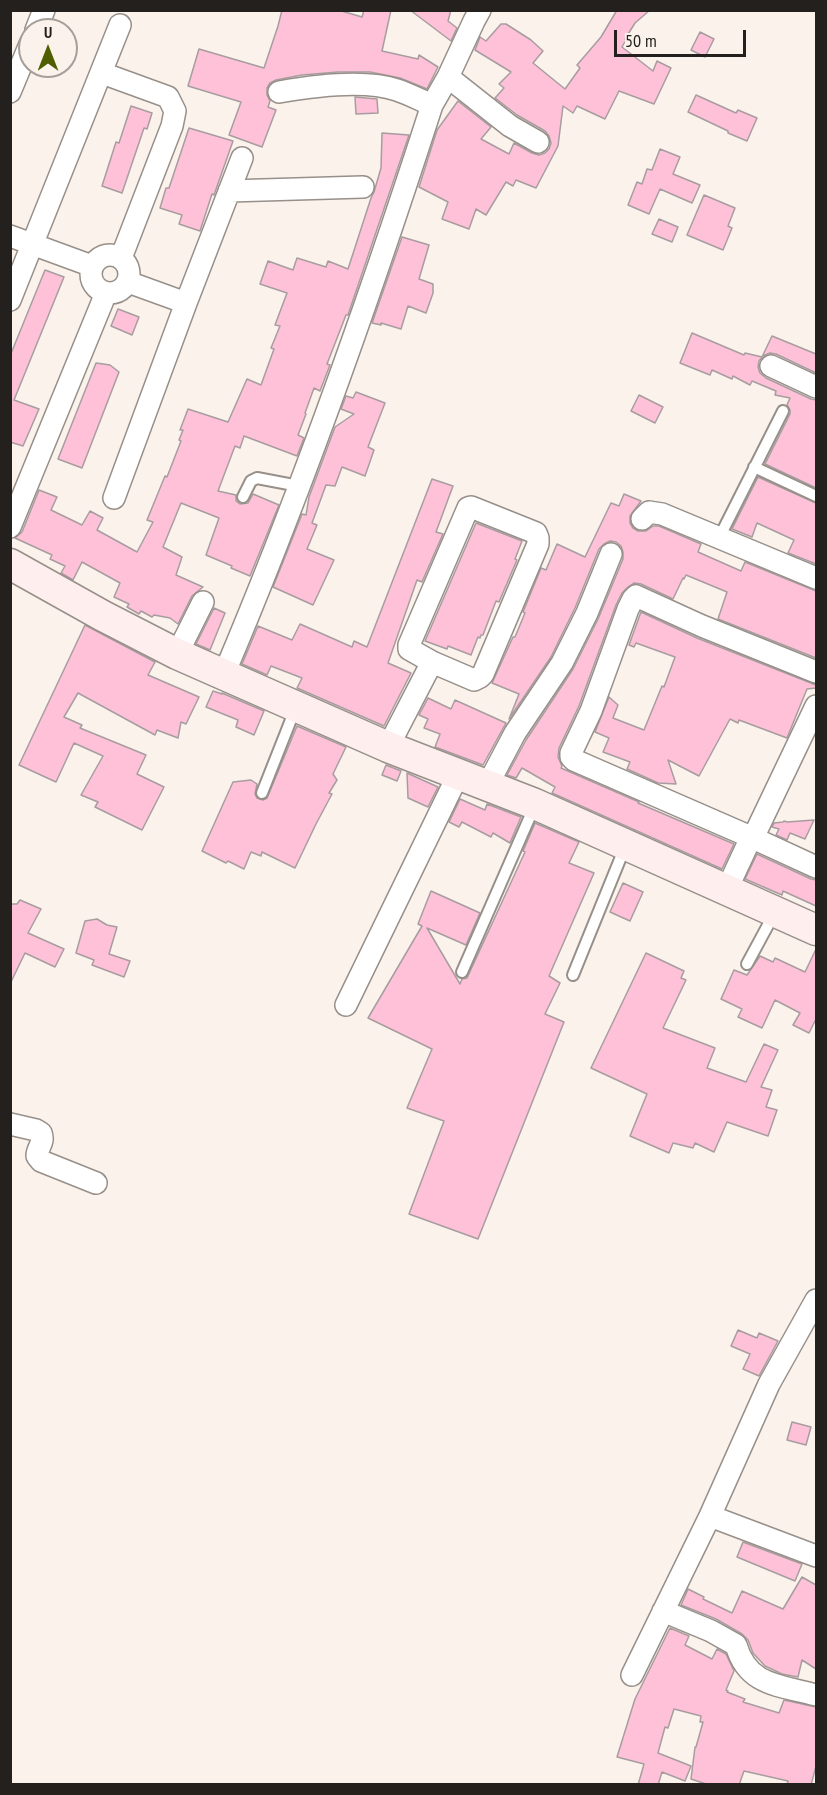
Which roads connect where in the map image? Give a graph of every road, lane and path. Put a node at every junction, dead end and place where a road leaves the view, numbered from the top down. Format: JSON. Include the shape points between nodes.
{"nodes":[{"id":1,"x":480,"y":10,"type":"edge"},
{"id":2,"x":120,"y":25,"type":"dead end"},
{"id":3,"x":18,"y":73,"type":"edge"},
{"id":4,"x":102,"y":73,"type":"junction"},
{"id":5,"x":448,"y":77,"type":"junction"},
{"id":6,"x":10,"y":92,"type":"edge"},
{"id":7,"x":279,"y":92,"type":"dead end"},
{"id":8,"x":432,"y":105,"type":"junction"},
{"id":9,"x":538,"y":142,"type":"dead end"},
{"id":10,"x":242,"y":158,"type":"dead end"},
{"id":11,"x":363,"y":187,"type":"dead end"},
{"id":12,"x":230,"y":191,"type":"junction"},
{"id":13,"x":10,"y":236,"type":"edge"},
{"id":14,"x":32,"y":244,"type":"junction"},
{"id":15,"x":121,"y":258,"type":"junction"},
{"id":16,"x":92,"y":266,"type":"junction"},
{"id":17,"x":128,"y":282,"type":"junction"},
{"id":18,"x":106,"y":293,"type":"junction"},
{"id":19,"x":10,"y":300,"type":"edge"},
{"id":20,"x":186,"y":303,"type":"junction"},
{"id":21,"x":771,"y":366,"type":"dead end"},
{"id":22,"x":816,"y":387,"type":"edge"},
{"id":23,"x":783,"y":411,"type":"dead end"},
{"id":24,"x":754,"y":467,"type":"junction"},
{"id":25,"x":298,"y":486,"type":"junction"},
{"id":26,"x":816,"y":496,"type":"edge"},
{"id":27,"x":243,"y":497,"type":"dead end"},
{"id":28,"x":114,"y":498,"type":"dead end"},
{"id":29,"x":642,"y":519,"type":"dead end"},
{"id":30,"x":10,"y":527,"type":"edge"},
{"id":31,"x":719,"y":538,"type":"junction"},
{"id":32,"x":610,"y":554,"type":"dead end"},
{"id":33,"x":10,"y":564,"type":"edge"},
{"id":34,"x":816,"y":578,"type":"edge"},
{"id":35,"x":203,"y":602,"type":"dead end"},
{"id":36,"x":177,"y":654,"type":"junction"},
{"id":37,"x":428,"y":670,"type":"junction"},
{"id":38,"x":816,"y":672,"type":"edge"},
{"id":39,"x":224,"y":674,"type":"junction"},
{"id":40,"x":816,"y":706,"type":"edge"},
{"id":41,"x":296,"y":707,"type":"junction"},
{"id":42,"x":388,"y":747,"type":"junction"},
{"id":43,"x":458,"y":775,"type":"junction"},
{"id":44,"x":487,"y":786,"type":"junction"},
{"id":45,"x":262,"y":793,"type":"dead end"},
{"id":46,"x":535,"y":804,"type":"junction"},
{"id":47,"x":750,"y":842,"type":"junction"},
{"id":48,"x":626,"y":844,"type":"junction"},
{"id":49,"x":816,"y":867,"type":"edge"},
{"id":50,"x":727,"y":889,"type":"junction"},
{"id":51,"x":776,"y":912,"type":"junction"},
{"id":52,"x":816,"y":930,"type":"edge"},
{"id":53,"x":747,"y":964,"type":"dead end"},
{"id":54,"x":462,"y":972,"type":"dead end"},
{"id":55,"x":573,"y":975,"type":"dead end"},
{"id":56,"x":346,"y":1005,"type":"dead end"},
{"id":57,"x":10,"y":1124,"type":"edge"},
{"id":58,"x":96,"y":1183,"type":"dead end"},
{"id":59,"x":816,"y":1300,"type":"edge"},
{"id":60,"x":710,"y":1516,"type":"junction"},
{"id":61,"x":816,"y":1556,"type":"edge"},
{"id":62,"x":663,"y":1611,"type":"junction"},
{"id":63,"x":632,"y":1675,"type":"dead end"},
{"id":64,"x":816,"y":1695,"type":"edge"}],
"edges":[{"from":1,"to":5,"type":"street"},
{"from":2,"to":4,"type":"street"},
{"from":3,"to":6,"type":"street"},
{"from":4,"to":14,"type":"street"},
{"from":4,"to":15,"type":"street","via":[[168,97],[175,111]]},
{"from":5,"to":8,"type":"street"},
{"from":5,"to":9,"type":"street","via":[[510,126]]},
{"from":7,"to":8,"type":"street","via":[[320,86],[380,86]]},
{"from":8,"to":25,"type":"street","via":[[336,388]]},
{"from":10,"to":12,"type":"street"},
{"from":11,"to":12,"type":"street"},
{"from":12,"to":20,"type":"street"},
{"from":13,"to":14,"type":"street"},
{"from":14,"to":16,"type":"street"},
{"from":14,"to":19,"type":"street"},
{"from":15,"to":16,"type":"street","via":[[108,255]]},
{"from":15,"to":17,"type":"street","via":[[129,268]]},
{"from":16,"to":18,"type":"street","via":[[95,286]]},
{"from":17,"to":18,"type":"street","via":[[119,291]]},
{"from":17,"to":20,"type":"street"},
{"from":18,"to":30,"type":"street"},
{"from":20,"to":28,"type":"street"},
{"from":21,"to":22,"type":"street"},
{"from":23,"to":24,"type":"lane"},
{"from":24,"to":26,"type":"lane"},
{"from":24,"to":31,"type":"lane"},
{"from":25,"to":27,"type":"lane","via":[[257,478],[251,481]]},
{"from":25,"to":39,"type":"street"},
{"from":29,"to":31,"type":"street","via":[[649,512],[662,514]]},
{"from":31,"to":34,"type":"street"},
{"from":32,"to":44,"type":"street","via":[[562,663],[515,732]]},
{"from":33,"to":36,"type":"street"},
{"from":35,"to":36,"type":"street"},
{"from":36,"to":39,"type":"street"},
{"from":37,"to":37,"type":"street","via":[[470,680],[483,674],[538,544],[536,533],[468,508],[409,645]]},
{"from":37,"to":42,"type":"street"},
{"from":38,"to":47,"type":"street","via":[[636,596],[571,753],[574,760]]},
{"from":39,"to":41,"type":"street"},
{"from":40,"to":47,"type":"street"},
{"from":41,"to":42,"type":"street"},
{"from":41,"to":45,"type":"lane"},
{"from":42,"to":43,"type":"street"},
{"from":43,"to":44,"type":"street"},
{"from":43,"to":56,"type":"street"},
{"from":44,"to":46,"type":"street"},
{"from":46,"to":48,"type":"street"},
{"from":46,"to":54,"type":"lane"},
{"from":47,"to":49,"type":"street"},
{"from":47,"to":50,"type":"street"},
{"from":48,"to":50,"type":"street"},
{"from":48,"to":55,"type":"lane"},
{"from":50,"to":51,"type":"street"},
{"from":51,"to":52,"type":"street"},
{"from":51,"to":53,"type":"lane"},
{"from":57,"to":58,"type":"street","via":[[41,1133],[42,1143],[37,1151],[41,1161]]},
{"from":59,"to":60,"type":"street","via":[[769,1384]]},
{"from":60,"to":61,"type":"street"},
{"from":60,"to":62,"type":"street"},
{"from":62,"to":63,"type":"street"},
{"from":62,"to":64,"type":"street","via":[[736,1645],[747,1669],[765,1682]]}]}
